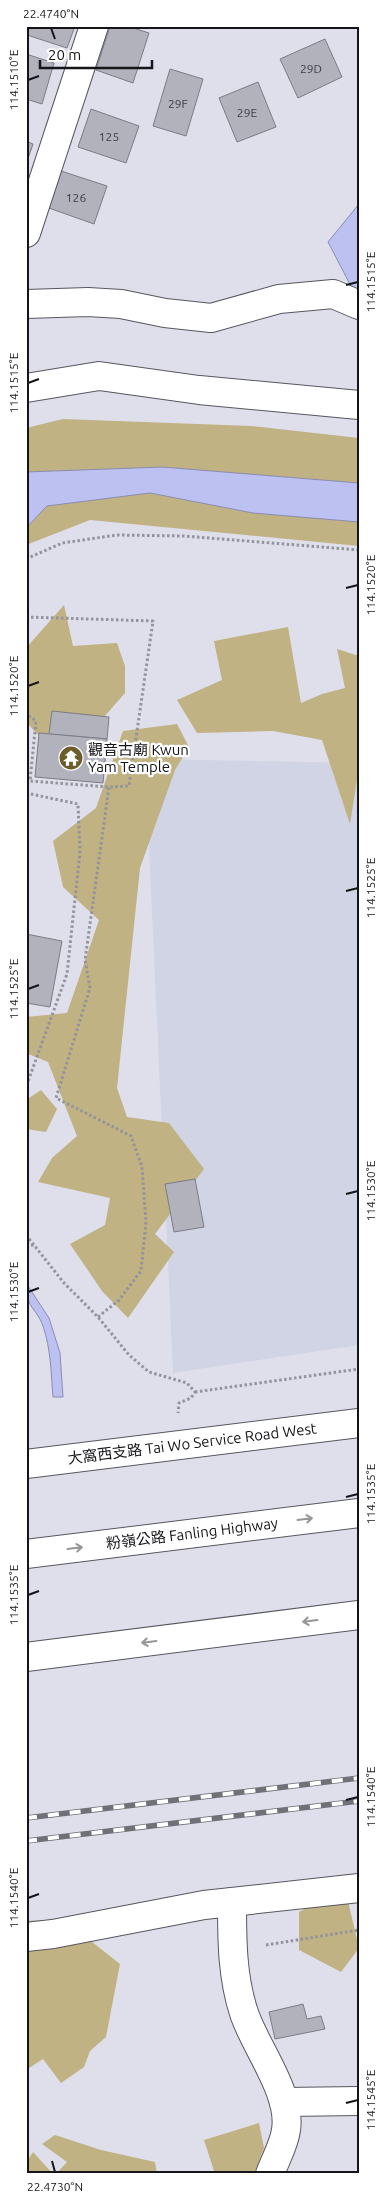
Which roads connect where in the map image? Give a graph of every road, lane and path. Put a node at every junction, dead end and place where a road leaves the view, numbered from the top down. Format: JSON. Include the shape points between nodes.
{"nodes":[{"id":1,"x":94,"y":26,"type":"edge"},
{"id":2,"x":26,"y":233,"type":"edge"},
{"id":3,"x":26,"y":304,"type":"edge"},
{"id":4,"x":359,"y":305,"type":"edge"},
{"id":5,"x":26,"y":388,"type":"edge"},
{"id":6,"x":359,"y":405,"type":"edge"},
{"id":7,"x":359,"y":550,"type":"edge"},
{"id":8,"x":26,"y":559,"type":"edge"},
{"id":9,"x":26,"y":617,"type":"edge"},
{"id":10,"x":26,"y":714,"type":"edge"},
{"id":11,"x":109,"y":788,"type":"junction"},
{"id":12,"x":26,"y":793,"type":"edge"},
{"id":13,"x":26,"y":1087,"type":"edge"},
{"id":14,"x":26,"y":1235,"type":"edge"},
{"id":15,"x":34,"y":1245,"type":"junction"},
{"id":16,"x":26,"y":1246,"type":"edge"},
{"id":17,"x":98,"y":1317,"type":"junction"},
{"id":18,"x":359,"y":1369,"type":"edge"},
{"id":19,"x":195,"y":1392,"type":"junction"},
{"id":20,"x":177,"y":1418,"type":"dead end"},
{"id":21,"x":359,"y":1423,"type":"edge"},
{"id":22,"x":26,"y":1464,"type":"edge"},
{"id":23,"x":359,"y":1512,"type":"edge"},
{"id":24,"x":26,"y":1554,"type":"edge"},
{"id":25,"x":359,"y":1615,"type":"edge"},
{"id":26,"x":26,"y":1657,"type":"edge"},
{"id":27,"x":359,"y":1888,"type":"edge"},
{"id":28,"x":232,"y":1902,"type":"junction"},
{"id":29,"x":32,"y":1937,"type":"edge"},
{"id":30,"x":359,"y":2101,"type":"edge"},
{"id":31,"x":284,"y":2102,"type":"junction"},
{"id":32,"x":270,"y":2174,"type":"edge"}],
"edges":[{"from":1,"to":2,"type":"main road"},
{"from":3,"to":4,"type":"main road","via":[[121,304],[211,318],[279,299],[332,294]]},
{"from":5,"to":6,"type":"main road","via":[[99,376],[199,390]]},
{"from":7,"to":8,"type":"path","via":[[184,536],[117,535],[62,543]]},
{"from":9,"to":11,"type":"path","via":[[153,621],[129,786]]},
{"from":10,"to":11,"type":"path","via":[[36,721],[30,781]]},
{"from":11,"to":17,"type":"path","via":[[85,960],[90,988],[56,1098],[131,1136],[142,1167],[146,1222],[141,1271],[119,1300]]},
{"from":12,"to":13,"type":"path","via":[[78,804],[80,852],[67,974]]},
{"from":14,"to":15,"type":"path"},
{"from":15,"to":16,"type":"path"},
{"from":15,"to":17,"type":"path","via":[[64,1284]]},
{"from":17,"to":19,"type":"path","via":[[129,1355],[149,1372],[187,1383]]},
{"from":18,"to":19,"type":"path"},
{"from":19,"to":20,"type":"path","via":[[179,1404]]},
{"from":21,"to":22,"type":"main road","name":"大窩西支路 Tai Wo Service Road West"},
{"from":24,"to":23,"type":"main road","name":"粉嶺公路 Fanling Highway","one_way":true},
{"from":25,"to":26,"type":"main road","one_way":true},
{"from":27,"to":28,"type":"main road"},
{"from":28,"to":29,"type":"main road"},
{"from":28,"to":31,"type":"main road","via":[[232,1944],[241,2004]]},
{"from":30,"to":31,"type":"main road"},
{"from":31,"to":32,"type":"main road","via":[[286,2130]]}]}
